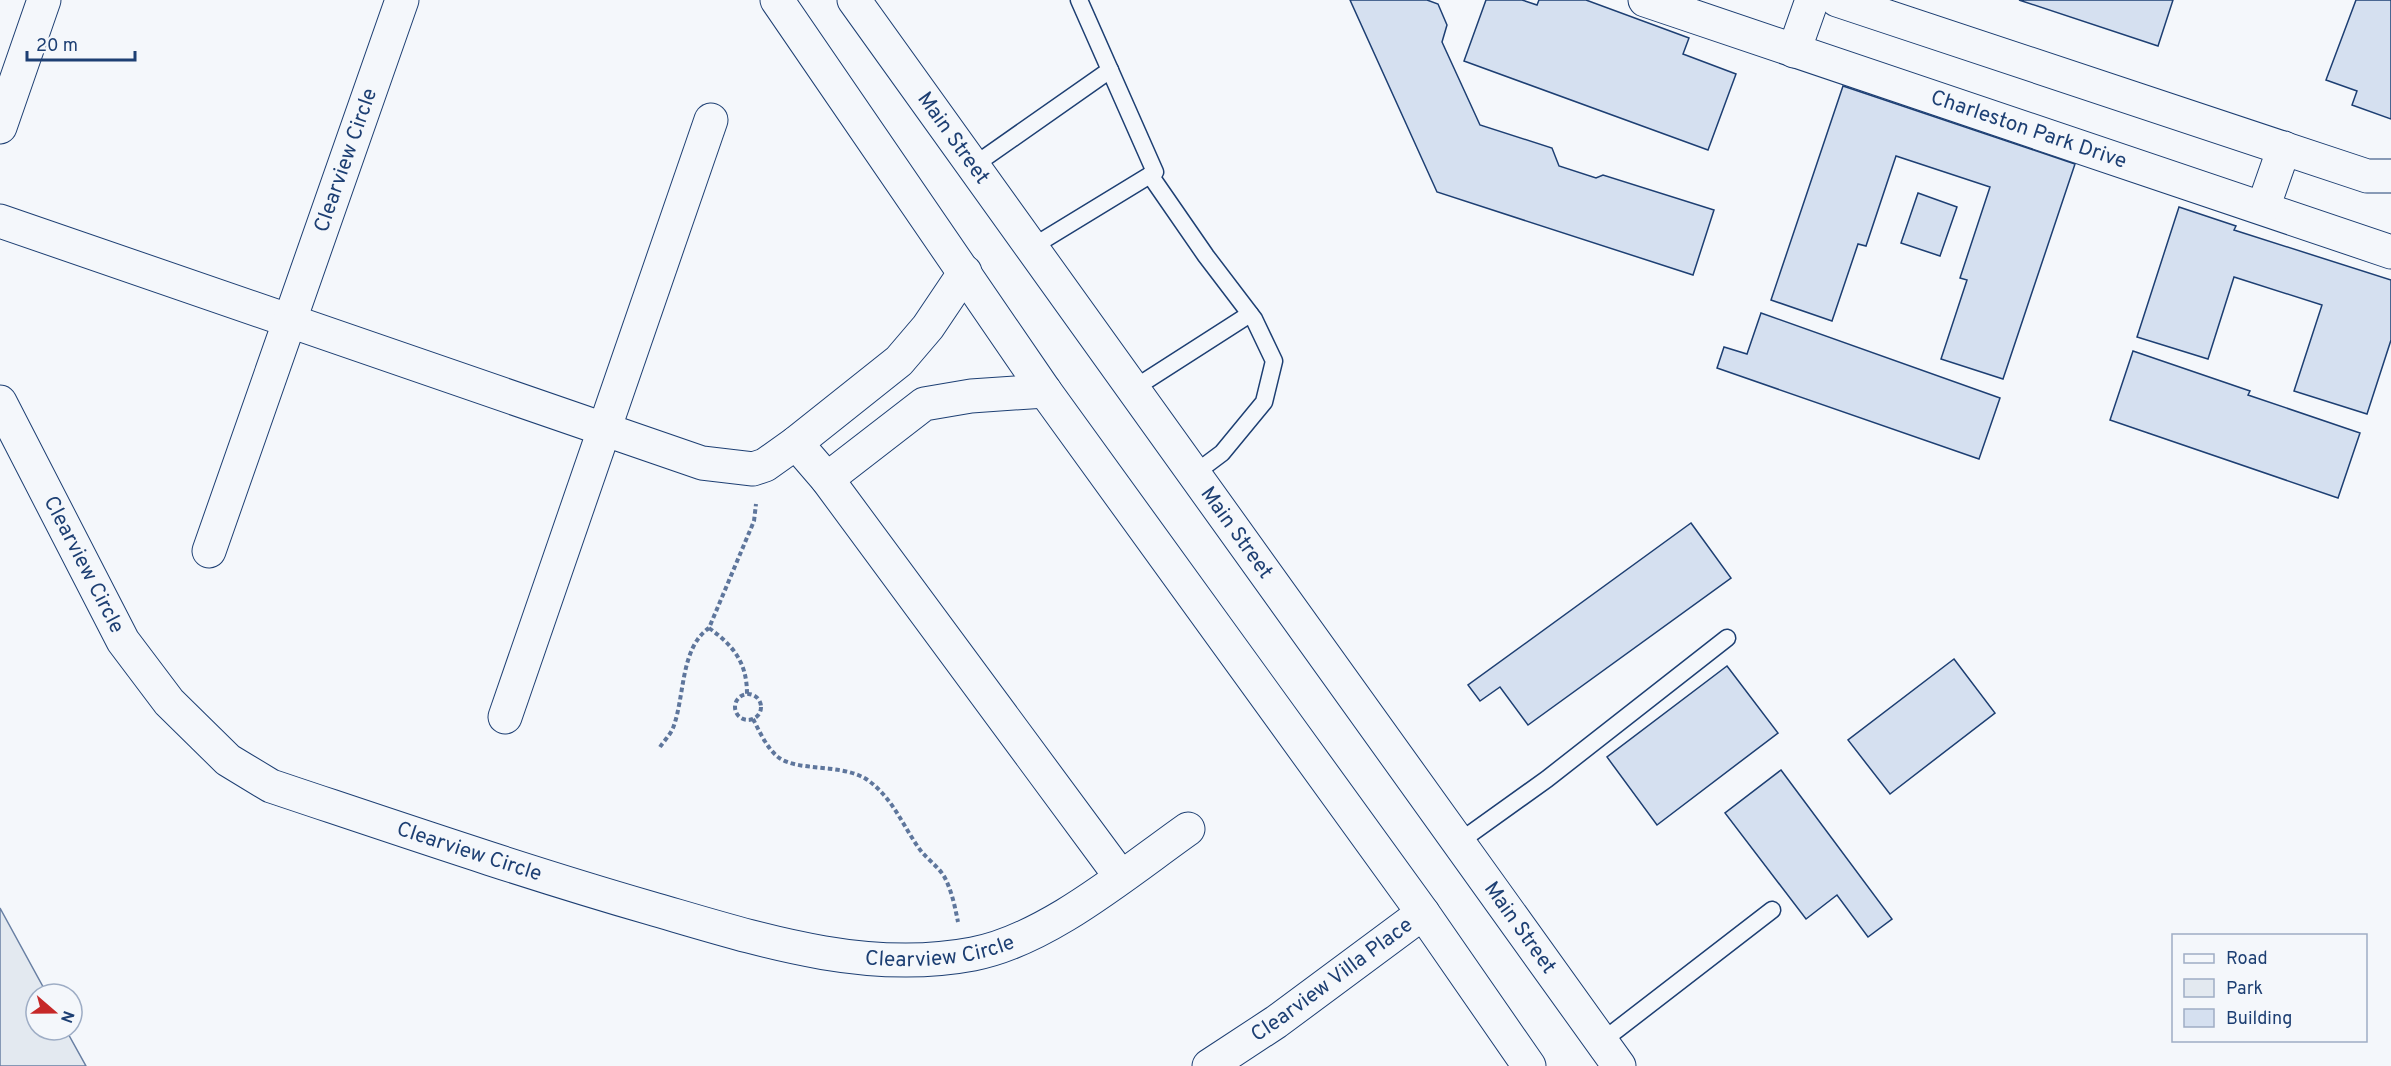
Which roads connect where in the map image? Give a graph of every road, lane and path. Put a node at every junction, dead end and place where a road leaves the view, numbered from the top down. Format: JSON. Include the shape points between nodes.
{"nodes":[{"id":1,"x":44,"y":0,"type":"edge"},
{"id":2,"x":402,"y":0,"type":"edge"},
{"id":3,"x":777,"y":0,"type":"edge"},
{"id":4,"x":855,"y":0,"type":"edge"},
{"id":5,"x":1079,"y":0,"type":"edge"},
{"id":6,"x":1646,"y":0,"type":"edge"},
{"id":7,"x":1812,"y":0,"type":"edge"},
{"id":8,"x":1837,"y":0,"type":"edge"},
{"id":9,"x":1794,"y":51,"type":"junction"},
{"id":10,"x":1110,"y":69,"type":"junction"},
{"id":11,"x":711,"y":120,"type":"dead end"},
{"id":12,"x":0,"y":127,"type":"edge"},
{"id":13,"x":2284,"y":148,"type":"junction"},
{"id":14,"x":973,"y":166,"type":"junction"},
{"id":15,"x":1150,"y":175,"type":"junction"},
{"id":16,"x":2391,"y":176,"type":"edge"},
{"id":17,"x":2263,"y":208,"type":"junction"},
{"id":18,"x":0,"y":221,"type":"edge"},
{"id":19,"x":1032,"y":247,"type":"junction"},
{"id":20,"x":2391,"y":252,"type":"edge"},
{"id":21,"x":964,"y":272,"type":"junction"},
{"id":22,"x":1250,"y":314,"type":"junction"},
{"id":23,"x":290,"y":322,"type":"junction"},
{"id":24,"x":868,"y":385,"type":"junction"},
{"id":25,"x":1133,"y":389,"type":"junction"},
{"id":26,"x":1045,"y":391,"type":"junction"},
{"id":27,"x":0,"y":402,"type":"edge"},
{"id":28,"x":903,"y":421,"type":"junction"},
{"id":29,"x":604,"y":430,"type":"junction"},
{"id":30,"x":796,"y":443,"type":"junction"},
{"id":31,"x":753,"y":469,"type":"junction"},
{"id":32,"x":1194,"y":474,"type":"junction"},
{"id":33,"x":827,"y":479,"type":"junction"},
{"id":34,"x":209,"y":551,"type":"dead end"},
{"id":35,"x":709,"y":628,"type":"junction"},
{"id":36,"x":1727,"y":638,"type":"dead end"},
{"id":37,"x":747,"y":694,"type":"junction"},
{"id":38,"x":505,"y":717,"type":"dead end"},
{"id":39,"x":753,"y":718,"type":"junction"},
{"id":40,"x":660,"y":747,"type":"dead end"},
{"id":41,"x":1188,"y":829,"type":"dead end"},
{"id":42,"x":1459,"y":842,"type":"junction"},
{"id":43,"x":1121,"y":877,"type":"junction"},
{"id":44,"x":1772,"y":910,"type":"dead end"},
{"id":45,"x":1423,"y":913,"type":"junction"},
{"id":46,"x":963,"y":955,"type":"junction"},
{"id":47,"x":1610,"y":1054,"type":"edge"},
{"id":48,"x":1209,"y":1066,"type":"edge"},
{"id":49,"x":1529,"y":1066,"type":"edge"}],
"edges":[{"from":1,"to":12,"type":"main road"},
{"from":2,"to":23,"type":"main road","name":"Clearview Circle"},
{"from":3,"to":21,"type":"main road"},
{"from":4,"to":14,"type":"main road","name":"Main Street"},
{"from":5,"to":10,"type":"lane"},
{"from":6,"to":9,"type":"main road","name":"Charleston Park Drive"},
{"from":7,"to":9,"type":"main road"},
{"from":8,"to":13,"type":"main road"},
{"from":9,"to":17,"type":"main road","name":"Charleston Park Drive"},
{"from":10,"to":14,"type":"lane"},
{"from":10,"to":15,"type":"lane","via":[[1155,172]]},
{"from":11,"to":29,"type":"main road"},
{"from":13,"to":16,"type":"main road","via":[[2367,176]]},
{"from":13,"to":17,"type":"main road"},
{"from":14,"to":19,"type":"main road","name":"Main Street"},
{"from":15,"to":19,"type":"lane"},
{"from":15,"to":22,"type":"lane"},
{"from":17,"to":20,"type":"main road","name":"Charleston Park Drive"},
{"from":18,"to":23,"type":"main road"},
{"from":19,"to":25,"type":"main road","name":"Main Street"},
{"from":21,"to":24,"type":"main road","via":[[928,327],[899,361]]},
{"from":21,"to":26,"type":"main road"},
{"from":22,"to":25,"type":"lane"},
{"from":22,"to":32,"type":"lane","via":[[1275,361],[1264,402],[1222,453]]},
{"from":23,"to":29,"type":"main road"},
{"from":23,"to":34,"type":"main road","name":"Clearview Circle"},
{"from":24,"to":28,"type":"main road"},
{"from":24,"to":30,"type":"main road"},
{"from":25,"to":32,"type":"main road","name":"Main Street"},
{"from":26,"to":28,"type":"main road","via":[[924,404]]},
{"from":26,"to":45,"type":"main road"},
{"from":27,"to":46,"type":"main road","name":"Clearview Circle","via":[[123,641],[169,702],[228,760],[271,786],[563,883],[708,925],[846,958],[919,962]]},
{"from":28,"to":33,"type":"main road"},
{"from":29,"to":31,"type":"main road","via":[[702,463]]},
{"from":29,"to":38,"type":"main road"},
{"from":30,"to":31,"type":"main road"},
{"from":30,"to":33,"type":"main road"},
{"from":31,"to":35,"type":"path","via":[[754,522]]},
{"from":32,"to":42,"type":"main road","name":"Main Street"},
{"from":33,"to":43,"type":"main road"},
{"from":35,"to":37,"type":"path","via":[[737,653],[745,670]]},
{"from":35,"to":40,"type":"path","via":[[698,636],[691,650],[672,730]]},
{"from":36,"to":42,"type":"lane","via":[[1547,779]]},
{"from":37,"to":39,"type":"path","via":[[757,698],[761,705],[760,713]]},
{"from":37,"to":39,"type":"path","via":[[738,699],[736,711],[745,719]]},
{"from":39,"to":46,"type":"path","via":[[765,742],[780,758],[853,773],[882,792],[922,852],[944,876],[956,912]]},
{"from":41,"to":43,"type":"main road","name":"Clearview Circle"},
{"from":42,"to":47,"type":"main road","name":"Main Street"},
{"from":43,"to":46,"type":"main road","name":"Clearview Circle","via":[[1088,902],[1020,937]]},
{"from":44,"to":47,"type":"lane"},
{"from":45,"to":48,"type":"main road","name":"Clearview Villa Place","via":[[1276,1022]]},
{"from":45,"to":49,"type":"main road"}]}
